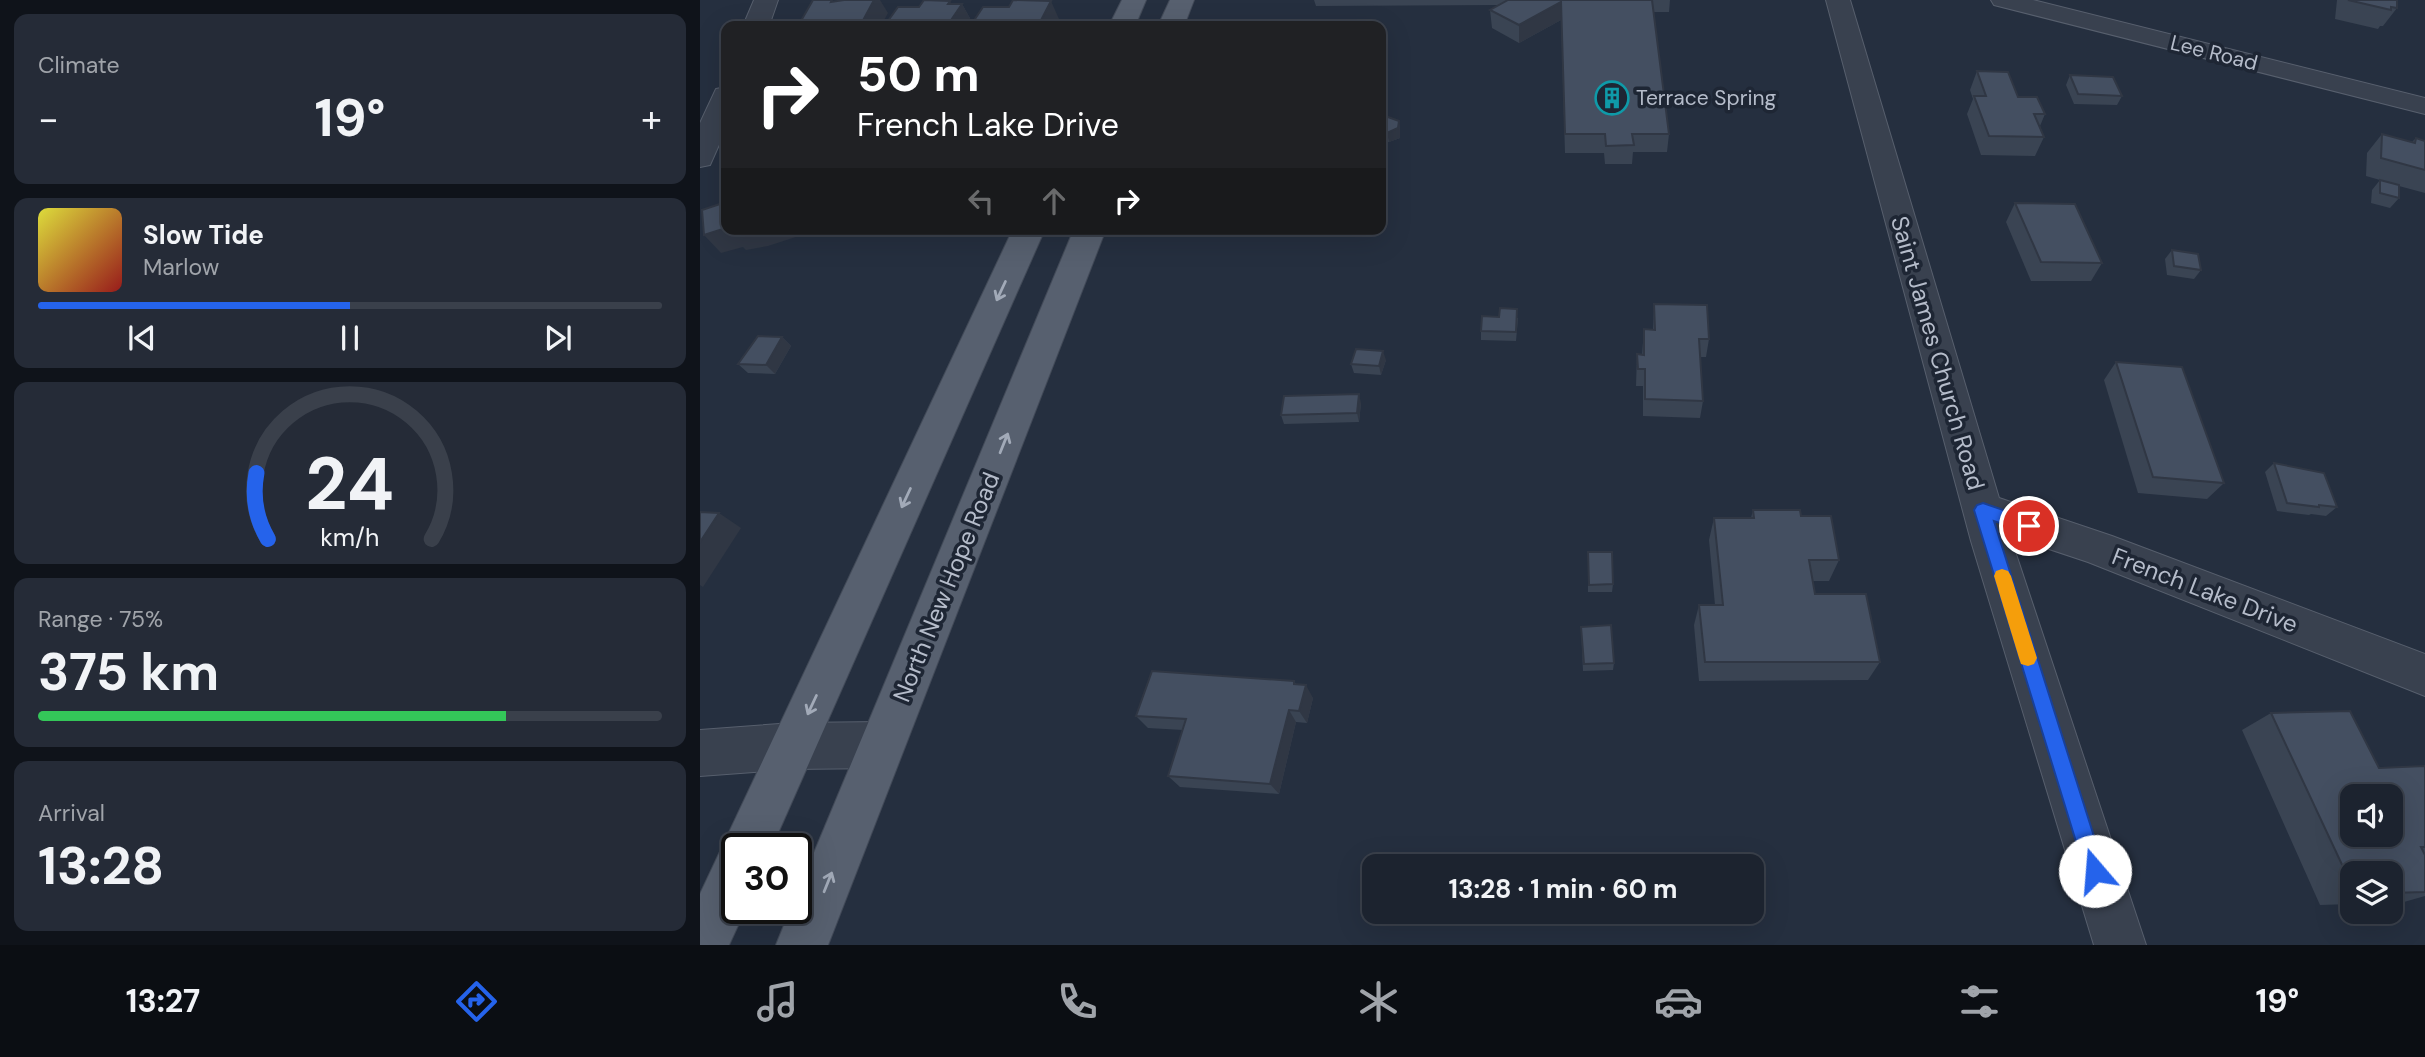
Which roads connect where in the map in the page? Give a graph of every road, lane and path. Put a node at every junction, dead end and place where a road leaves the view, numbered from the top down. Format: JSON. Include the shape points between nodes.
{"nodes":[{"id":1,"x":765,"y":0,"type":"edge"},
{"id":2,"x":1134,"y":0,"type":"edge"},
{"id":3,"x":1182,"y":0,"type":"edge"},
{"id":4,"x":1838,"y":0,"type":"edge"},
{"id":5,"x":2003,"y":0,"type":"edge"},
{"id":6,"x":758,"y":21,"type":"edge"},
{"id":7,"x":1124,"y":21,"type":"edge"},
{"id":8,"x":1173,"y":21,"type":"edge"},
{"id":9,"x":721,"y":106,"type":"edge"},
{"id":10,"x":2425,"y":106,"type":"edge"},
{"id":11,"x":700,"y":158,"type":"edge"},
{"id":12,"x":1026,"y":235,"type":"edge"},
{"id":13,"x":1088,"y":235,"type":"edge"},
{"id":14,"x":1983,"y":510,"type":"junction"},
{"id":15,"x":2425,"y":675,"type":"edge"},
{"id":16,"x":883,"y":745,"type":"junction"},
{"id":17,"x":793,"y":746,"type":"junction"},
{"id":18,"x":700,"y":753,"type":"edge"},
{"id":19,"x":753,"y":833,"type":"edge"},
{"id":20,"x":721,"y":905,"type":"edge"},
{"id":21,"x":703,"y":945,"type":"edge"},
{"id":22,"x":802,"y":945,"type":"edge"},
{"id":23,"x":2120,"y":945,"type":"edge"}],
"edges":[{"from":1,"to":6,"type":"street"},
{"from":2,"to":7,"type":"main road"},
{"from":3,"to":8,"type":"main road"},
{"from":4,"to":14,"type":"street","name":"Saint James Church Road"},
{"from":5,"to":10,"type":"street","name":"Lee Road"},
{"from":9,"to":11,"type":"street"},
{"from":12,"to":17,"type":"main road","one_way":true},
{"from":16,"to":13,"type":"main road","name":"North New Hope Road","one_way":true},
{"from":14,"to":15,"type":"street","name":"French Lake Drive","via":[[2098,548]]},
{"from":14,"to":23,"type":"street","name":"Saint James Church Road"},
{"from":16,"to":17,"type":"street"},
{"from":22,"to":16,"type":"main road","name":"North New Hope Road","one_way":true},
{"from":17,"to":18,"type":"street"},
{"from":17,"to":19,"type":"main road"},
{"from":20,"to":21,"type":"main road"}]}
